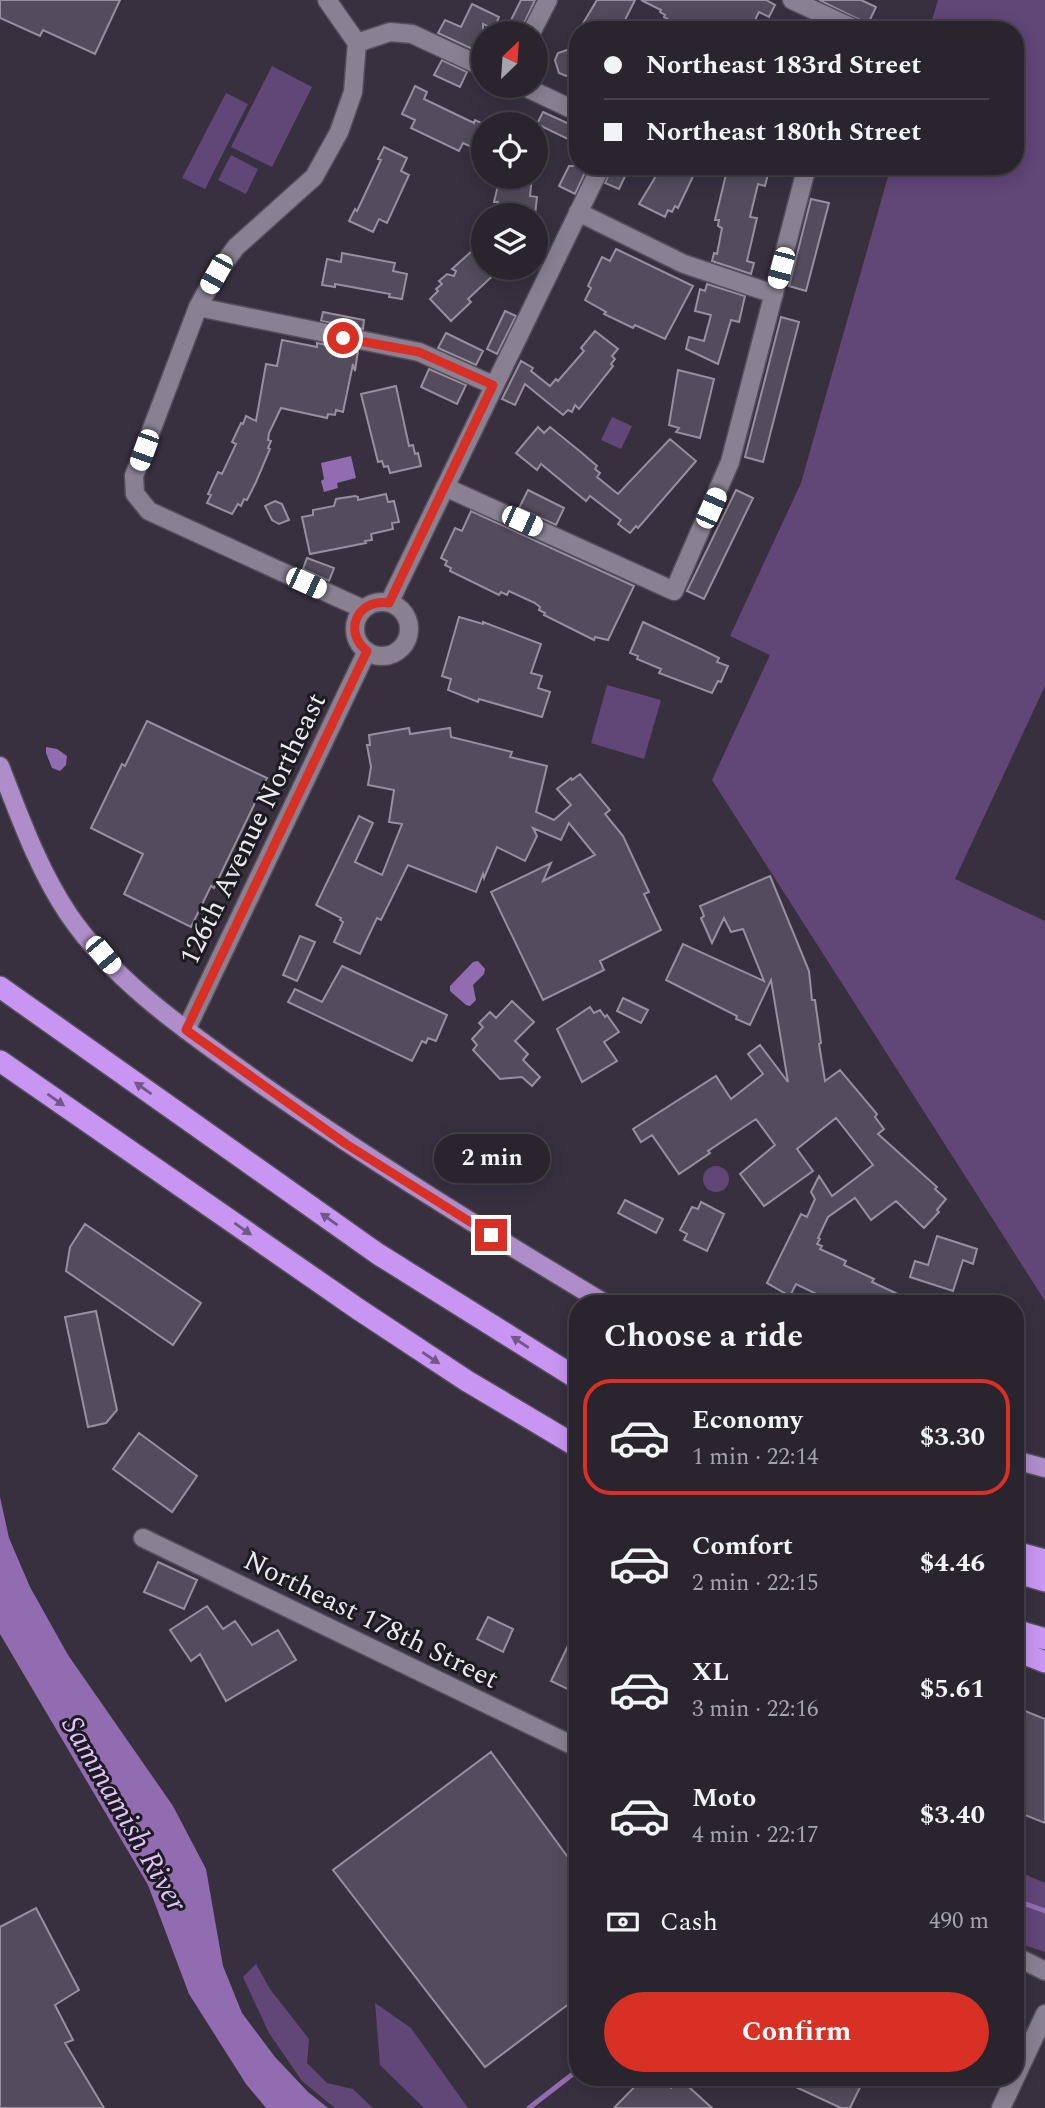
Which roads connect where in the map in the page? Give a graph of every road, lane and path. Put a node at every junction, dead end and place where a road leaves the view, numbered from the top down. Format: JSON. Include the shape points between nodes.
{"nodes":[{"id":1,"x":327,"y":0,"type":"edge"},
{"id":2,"x":548,"y":0,"type":"edge"},
{"id":3,"x":792,"y":0,"type":"edge"},
{"id":4,"x":537,"y":21,"type":"edge"},
{"id":5,"x":838,"y":21,"type":"edge"},
{"id":6,"x":357,"y":43,"type":"junction"},
{"id":7,"x":471,"y":61,"type":"edge"},
{"id":8,"x":548,"y":98,"type":"edge"},
{"id":9,"x":569,"y":108,"type":"edge"},
{"id":10,"x":596,"y":175,"type":"edge"},
{"id":11,"x":805,"y":175,"type":"edge"},
{"id":12,"x":578,"y":212,"type":"junction"},
{"id":13,"x":774,"y":294,"type":"junction"},
{"id":14,"x":198,"y":307,"type":"junction"},
{"id":15,"x":493,"y":385,"type":"junction"},
{"id":16,"x":445,"y":487,"type":"junction"},
{"id":17,"x":389,"y":603,"type":"junction"},
{"id":18,"x":363,"y":609,"type":"junction"},
{"id":19,"x":367,"y":651,"type":"junction"},
{"id":20,"x":0,"y":766,"type":"edge"},
{"id":21,"x":0,"y":987,"type":"edge"},
{"id":22,"x":186,"y":1030,"type":"junction"},
{"id":23,"x":0,"y":1061,"type":"edge"},
{"id":24,"x":591,"y":1295,"type":"edge"},
{"id":25,"x":569,"y":1373,"type":"edge"},
{"id":26,"x":569,"y":1442,"type":"edge"},
{"id":27,"x":1024,"y":1462,"type":"edge"},
{"id":28,"x":1045,"y":1468,"type":"edge"},
{"id":29,"x":142,"y":1538,"type":"dead end"},
{"id":30,"x":1024,"y":1554,"type":"edge"},
{"id":31,"x":1045,"y":1560,"type":"edge"},
{"id":32,"x":1024,"y":1575,"type":"edge"},
{"id":33,"x":1045,"y":1581,"type":"edge"},
{"id":34,"x":1024,"y":1633,"type":"edge"},
{"id":35,"x":1045,"y":1639,"type":"edge"},
{"id":36,"x":1024,"y":1654,"type":"edge"},
{"id":37,"x":1045,"y":1662,"type":"edge"},
{"id":38,"x":569,"y":1744,"type":"edge"},
{"id":39,"x":1024,"y":1960,"type":"edge"},
{"id":40,"x":1045,"y":1971,"type":"edge"},
{"id":41,"x":1045,"y":2014,"type":"edge"},
{"id":42,"x":1024,"y":2059,"type":"edge"},
{"id":43,"x":1011,"y":2086,"type":"edge"},
{"id":44,"x":1001,"y":2108,"type":"edge"}],
"edges":[{"from":1,"to":6,"type":"street"},
{"from":2,"to":4,"type":"street"},
{"from":3,"to":5,"type":"street"},
{"from":6,"to":7,"type":"street","via":[[390,32],[412,34]]},
{"from":6,"to":14,"type":"street","via":[[353,92],[339,132],[314,177],[236,247]]},
{"from":8,"to":9,"type":"street"},
{"from":10,"to":12,"type":"street"},
{"from":11,"to":13,"type":"street"},
{"from":12,"to":13,"type":"street","via":[[684,264]]},
{"from":12,"to":15,"type":"street"},
{"from":13,"to":16,"type":"street","via":[[730,462],[674,591]]},
{"from":14,"to":15,"type":"street","via":[[419,352]]},
{"from":14,"to":18,"type":"street","via":[[134,476],[135,494],[149,511]]},
{"from":15,"to":16,"type":"street"},
{"from":16,"to":17,"type":"street"},
{"from":17,"to":18,"type":"street","via":[[376,602]]},
{"from":17,"to":19,"type":"street","via":[[405,614],[408,638],[391,654]]},
{"from":18,"to":19,"type":"street","via":[[355,630]]},
{"from":19,"to":22,"type":"street","name":"126th Avenue Northeast"},
{"from":20,"to":22,"type":"main road","via":[[42,869],[69,915],[119,975]]},
{"from":25,"to":21,"type":"highway","one_way":true,"via":[[378,1254]]},
{"from":22,"to":24,"type":"main road","via":[[346,1144]]},
{"from":23,"to":26,"type":"highway","one_way":true,"via":[[369,1316]]},
{"from":27,"to":28,"type":"main road"},
{"from":29,"to":38,"type":"street","name":"Northeast 178th Street"},
{"from":30,"to":31,"type":"highway"},
{"from":32,"to":33,"type":"highway"},
{"from":34,"to":35,"type":"highway"},
{"from":36,"to":37,"type":"highway"},
{"from":39,"to":40,"type":"street"},
{"from":41,"to":42,"type":"street"},
{"from":43,"to":44,"type":"street"}]}
